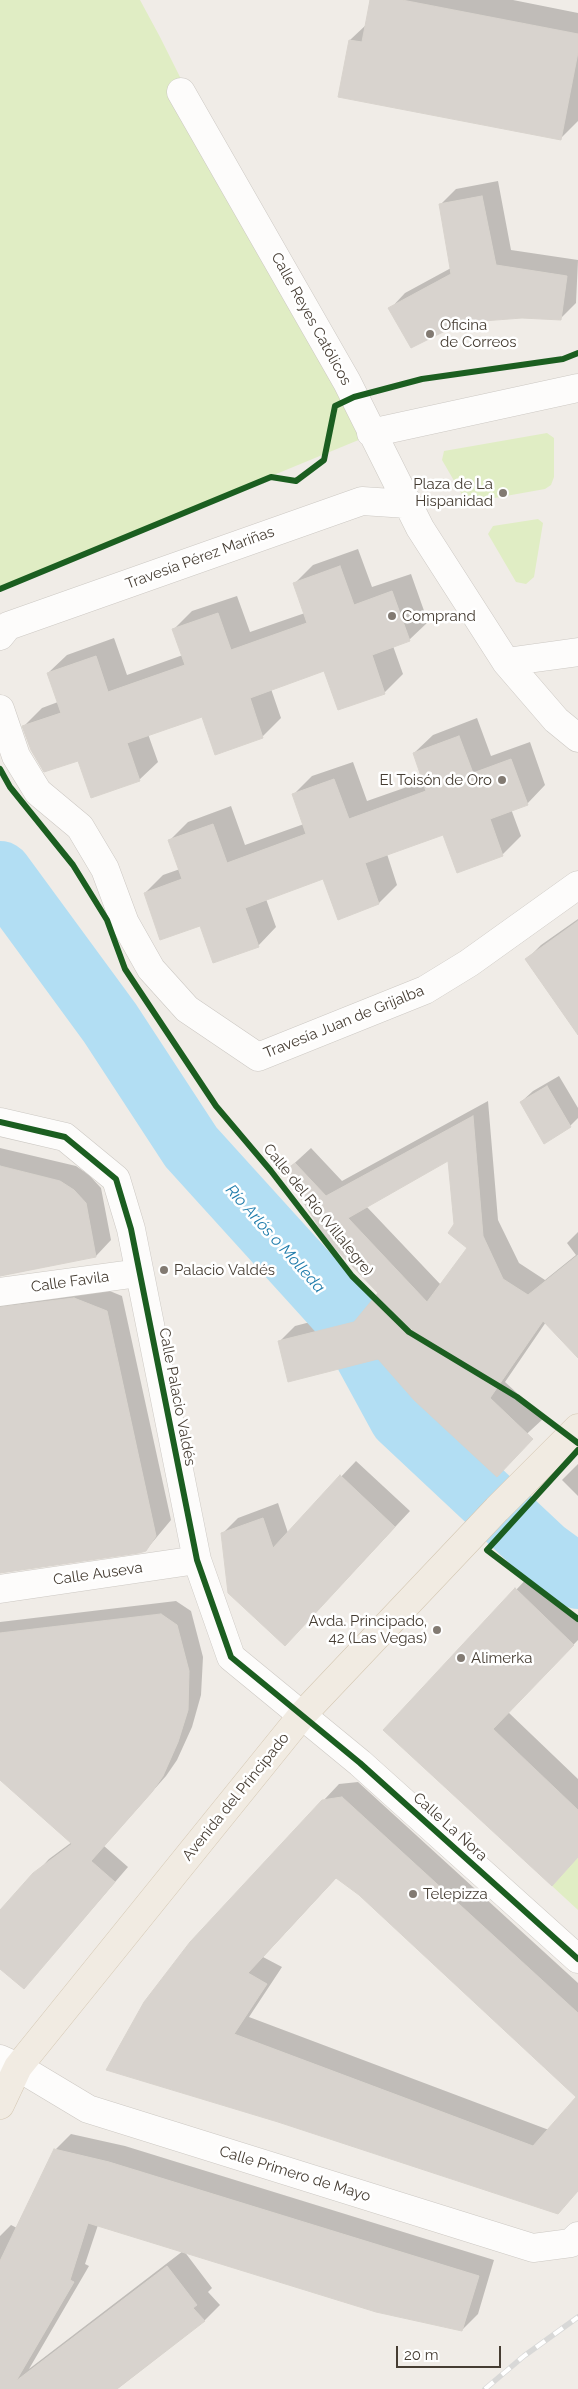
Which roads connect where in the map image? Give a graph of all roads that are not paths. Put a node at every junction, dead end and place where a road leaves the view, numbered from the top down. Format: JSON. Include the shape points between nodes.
{"nodes":[{"id":1,"x":181,"y":92,"type":"dead end"},
{"id":2,"x":578,"y":388,"type":"edge"},
{"id":3,"x":371,"y":433,"type":"junction"},
{"id":4,"x":407,"y":504,"type":"junction"},
{"id":5,"x":0,"y":636,"type":"edge"},
{"id":6,"x":578,"y":652,"type":"edge"},
{"id":7,"x":506,"y":662,"type":"junction"},
{"id":8,"x":0,"y":709,"type":"edge"},
{"id":9,"x":578,"y":738,"type":"edge"},
{"id":10,"x":578,"y":885,"type":"edge"},
{"id":11,"x":0,"y":1122,"type":"edge"},
{"id":12,"x":139,"y":1273,"type":"junction"},
{"id":13,"x":0,"y":1292,"type":"edge"},
{"id":14,"x":578,"y":1428,"type":"edge"},
{"id":15,"x":197,"y":1560,"type":"junction"},
{"id":16,"x":0,"y":1588,"type":"edge"},
{"id":17,"x":303,"y":1714,"type":"junction"},
{"id":18,"x":578,"y":1959,"type":"edge"},
{"id":19,"x":9,"y":2063,"type":"edge"},
{"id":20,"x":0,"y":2105,"type":"edge"},
{"id":21,"x":578,"y":2236,"type":"edge"}],
"edges":[{"from":1,"to":3,"type":"street","name":"Calle Reyes Católicos","via":[[348,382]]},
{"from":2,"to":3,"type":"street"},
{"from":3,"to":4,"type":"street","name":"Calle Reyes Católicos"},
{"from":4,"to":5,"type":"street","name":"Travesía Pérez Mariñas","via":[[362,501],[8,626]]},
{"from":4,"to":7,"type":"street","name":"Calle Reyes Católicos"},
{"from":6,"to":7,"type":"street"},
{"from":7,"to":9,"type":"street","name":"Calle Reyes Católicos","via":[[556,720]]},
{"from":8,"to":10,"type":"street","name":"Travesía Juan de Grijalba","via":[[16,756],[38,792],[80,826],[105,869],[125,923],[151,969],[186,1009],[258,1057],[425,990]]},
{"from":11,"to":12,"type":"street","name":"Calle Palacio Valdés","via":[[66,1137],[116,1179]]},
{"from":12,"to":13,"type":"street","name":"Calle Favila"},
{"from":12,"to":15,"type":"street","name":"Calle Palacio Valdés"},
{"from":14,"to":17,"type":"main road","name":"Avenida del Principado","via":[[497,1508]]},
{"from":15,"to":16,"type":"street","name":"Calle Auseva"},
{"from":15,"to":17,"type":"street","name":"Calle Palacio Valdés","via":[[231,1657]]},
{"from":17,"to":18,"type":"street","name":"Calle La Ñora"},
{"from":17,"to":19,"type":"main road","name":"Avenida del Principado"},
{"from":19,"to":20,"type":"main road","name":"Avenida del Principado"},
{"from":19,"to":21,"type":"street","name":"Calle Primero de Mayo","via":[[88,2109],[532,2248],[571,2243]]}]}
